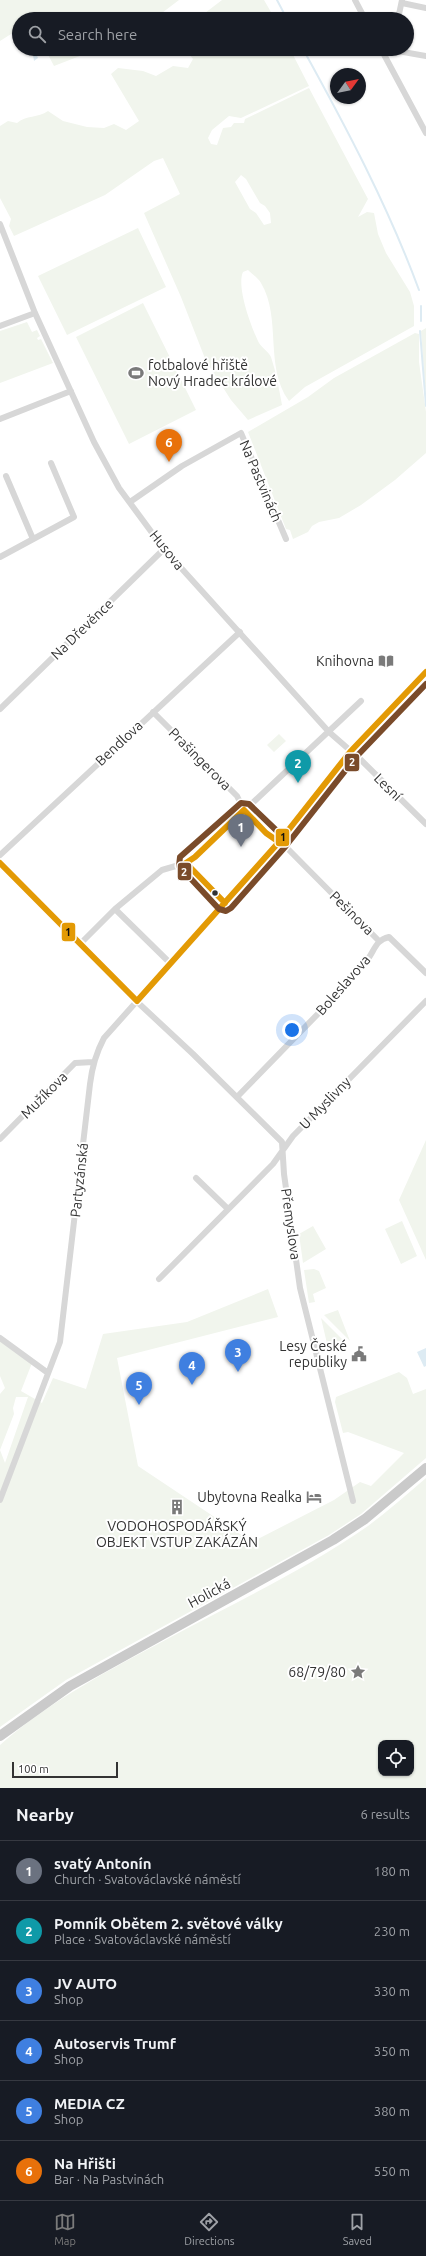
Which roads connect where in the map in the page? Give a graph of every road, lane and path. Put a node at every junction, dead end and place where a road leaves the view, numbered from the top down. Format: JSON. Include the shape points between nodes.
{"nodes":[{"id":1,"x":355,"y":0,"type":"edge"},
{"id":2,"x":402,"y":2,"type":"edge"},
{"id":3,"x":426,"y":8,"type":"edge"},
{"id":4,"x":361,"y":12,"type":"edge"},
{"id":5,"x":400,"y":12,"type":"edge"},
{"id":6,"x":414,"y":54,"type":"edge"},
{"id":7,"x":385,"y":56,"type":"edge"},
{"id":8,"x":391,"y":56,"type":"edge"},
{"id":9,"x":426,"y":56,"type":"edge"},
{"id":10,"x":390,"y":66,"type":"junction"},
{"id":11,"x":426,"y":133,"type":"edge"},
{"id":12,"x":0,"y":226,"type":"edge"},
{"id":13,"x":36,"y":313,"type":"junction"},
{"id":14,"x":0,"y":326,"type":"edge"},
{"id":15,"x":71,"y":391,"type":"junction"},
{"id":16,"x":0,"y":419,"type":"edge"},
{"id":17,"x":51,"y":463,"type":"dead end"},
{"id":18,"x":6,"y":476,"type":"dead end"},
{"id":19,"x":130,"y":502,"type":"junction"},
{"id":20,"x":33,"y":539,"type":"junction"},
{"id":21,"x":286,"y":539,"type":"dead end"},
{"id":22,"x":164,"y":549,"type":"junction"},
{"id":23,"x":0,"y":557,"type":"edge"},
{"id":24,"x":240,"y":632,"type":"junction"},
{"id":25,"x":426,"y":672,"type":"edge"},
{"id":26,"x":361,"y":701,"type":"dead end"},
{"id":27,"x":0,"y":710,"type":"edge"},
{"id":28,"x":153,"y":712,"type":"junction"},
{"id":29,"x":329,"y":732,"type":"junction"},
{"id":30,"x":350,"y":752,"type":"junction"},
{"id":31,"x":244,"y":810,"type":"junction"},
{"id":32,"x":426,"y":824,"type":"edge"},
{"id":33,"x":279,"y":842,"type":"junction"},
{"id":34,"x":0,"y":855,"type":"edge"},
{"id":35,"x":0,"y":863,"type":"edge"},
{"id":36,"x":115,"y":909,"type":"junction"},
{"id":37,"x":379,"y":941,"type":"junction"},
{"id":38,"x":80,"y":944,"type":"junction"},
{"id":39,"x":170,"y":963,"type":"junction"},
{"id":40,"x":426,"y":973,"type":"edge"},
{"id":41,"x":137,"y":1001,"type":"junction"},
{"id":42,"x":426,"y":1001,"type":"edge"},
{"id":43,"x":93,"y":1062,"type":"junction"},
{"id":44,"x":237,"y":1097,"type":"junction"},
{"id":45,"x":0,"y":1139,"type":"edge"},
{"id":46,"x":283,"y":1152,"type":"junction"},
{"id":47,"x":196,"y":1178,"type":"dead end"},
{"id":48,"x":228,"y":1209,"type":"junction"},
{"id":49,"x":159,"y":1279,"type":"dead end"},
{"id":50,"x":0,"y":1338,"type":"edge"},
{"id":51,"x":48,"y":1373,"type":"junction"},
{"id":52,"x":426,"y":1468,"type":"edge"},
{"id":53,"x":0,"y":1500,"type":"edge"},
{"id":54,"x":353,"y":1501,"type":"dead end"},
{"id":55,"x":0,"y":1736,"type":"edge"}],
"edges":[{"from":1,"to":4,"type":"street"},
{"from":2,"to":3,"type":"street"},
{"from":2,"to":5,"type":"street"},
{"from":6,"to":9,"type":"street"},
{"from":7,"to":10,"type":"street"},
{"from":8,"to":10,"type":"street"},
{"from":10,"to":11,"type":"street"},
{"from":12,"to":13,"type":"street","name":"Husova"},
{"from":13,"to":14,"type":"street"},
{"from":13,"to":15,"type":"street","name":"Husova"},
{"from":15,"to":16,"type":"street"},
{"from":15,"to":19,"type":"street","name":"Husova","via":[[94,442],[119,488]]},
{"from":17,"to":20,"type":"street","via":[[74,517]]},
{"from":18,"to":20,"type":"street"},
{"from":19,"to":21,"type":"street","name":"Na Pastvinách","via":[[182,466],[241,433]]},
{"from":19,"to":22,"type":"street","name":"Husova"},
{"from":20,"to":23,"type":"street"},
{"from":22,"to":24,"type":"street","name":"Husova"},
{"from":22,"to":27,"type":"street","name":"Na Dřevěnce"},
{"from":24,"to":28,"type":"street","name":"Bendlova"},
{"from":24,"to":29,"type":"street","name":"Husova"},
{"from":25,"to":30,"type":"street","name":"Partyzánská"},
{"from":26,"to":29,"type":"street"},
{"from":28,"to":31,"type":"street","name":"Prašingerova","via":[[237,796]]},
{"from":28,"to":34,"type":"street","name":"Bendlova"},
{"from":29,"to":30,"type":"street","name":"Husova"},
{"from":29,"to":31,"type":"street"},
{"from":30,"to":32,"type":"street","name":"Lesní"},
{"from":30,"to":33,"type":"street","name":"Partyzánská"},
{"from":31,"to":33,"type":"street","name":"Prašingerova","via":[[266,833]]},
{"from":31,"to":36,"type":"street","via":[[194,857],[162,870]]},
{"from":33,"to":37,"type":"street","name":"Pešinova"},
{"from":33,"to":39,"type":"street","name":"Partyzánská"},
{"from":35,"to":38,"type":"street","name":"Přemyslova"},
{"from":36,"to":38,"type":"street"},
{"from":36,"to":39,"type":"street"},
{"from":37,"to":40,"type":"street","name":"Pešinova","via":[[389,936]]},
{"from":37,"to":44,"type":"street","name":"Boleslavova","via":[[346,985]]},
{"from":38,"to":41,"type":"street","name":"Přemyslova"},
{"from":39,"to":41,"type":"street","name":"Partyzánská"},
{"from":41,"to":43,"type":"street","name":"Partyzánská","via":[[104,1038]]},
{"from":41,"to":44,"type":"street","name":"Přemyslova"},
{"from":42,"to":46,"type":"street","name":"U Myslivny","via":[[292,1136]]},
{"from":43,"to":45,"type":"street","name":"Mužíkova","via":[[75,1063]]},
{"from":43,"to":51,"type":"street","name":"Partyzánská","via":[[60,1342]]},
{"from":44,"to":46,"type":"street","name":"Přemyslova","via":[[278,1138]]},
{"from":46,"to":48,"type":"street","name":"U Myslivny"},
{"from":46,"to":54,"type":"street","name":"Přemyslova","via":[[300,1288]]},
{"from":47,"to":48,"type":"street"},
{"from":48,"to":49,"type":"street","name":"U Myslivny"},
{"from":50,"to":51,"type":"street"},
{"from":51,"to":53,"type":"street","name":"Partyzánská"},
{"from":52,"to":55,"type":"main road","name":"Holická","via":[[365,1519],[333,1540],[70,1686],[37,1707]]}]}
